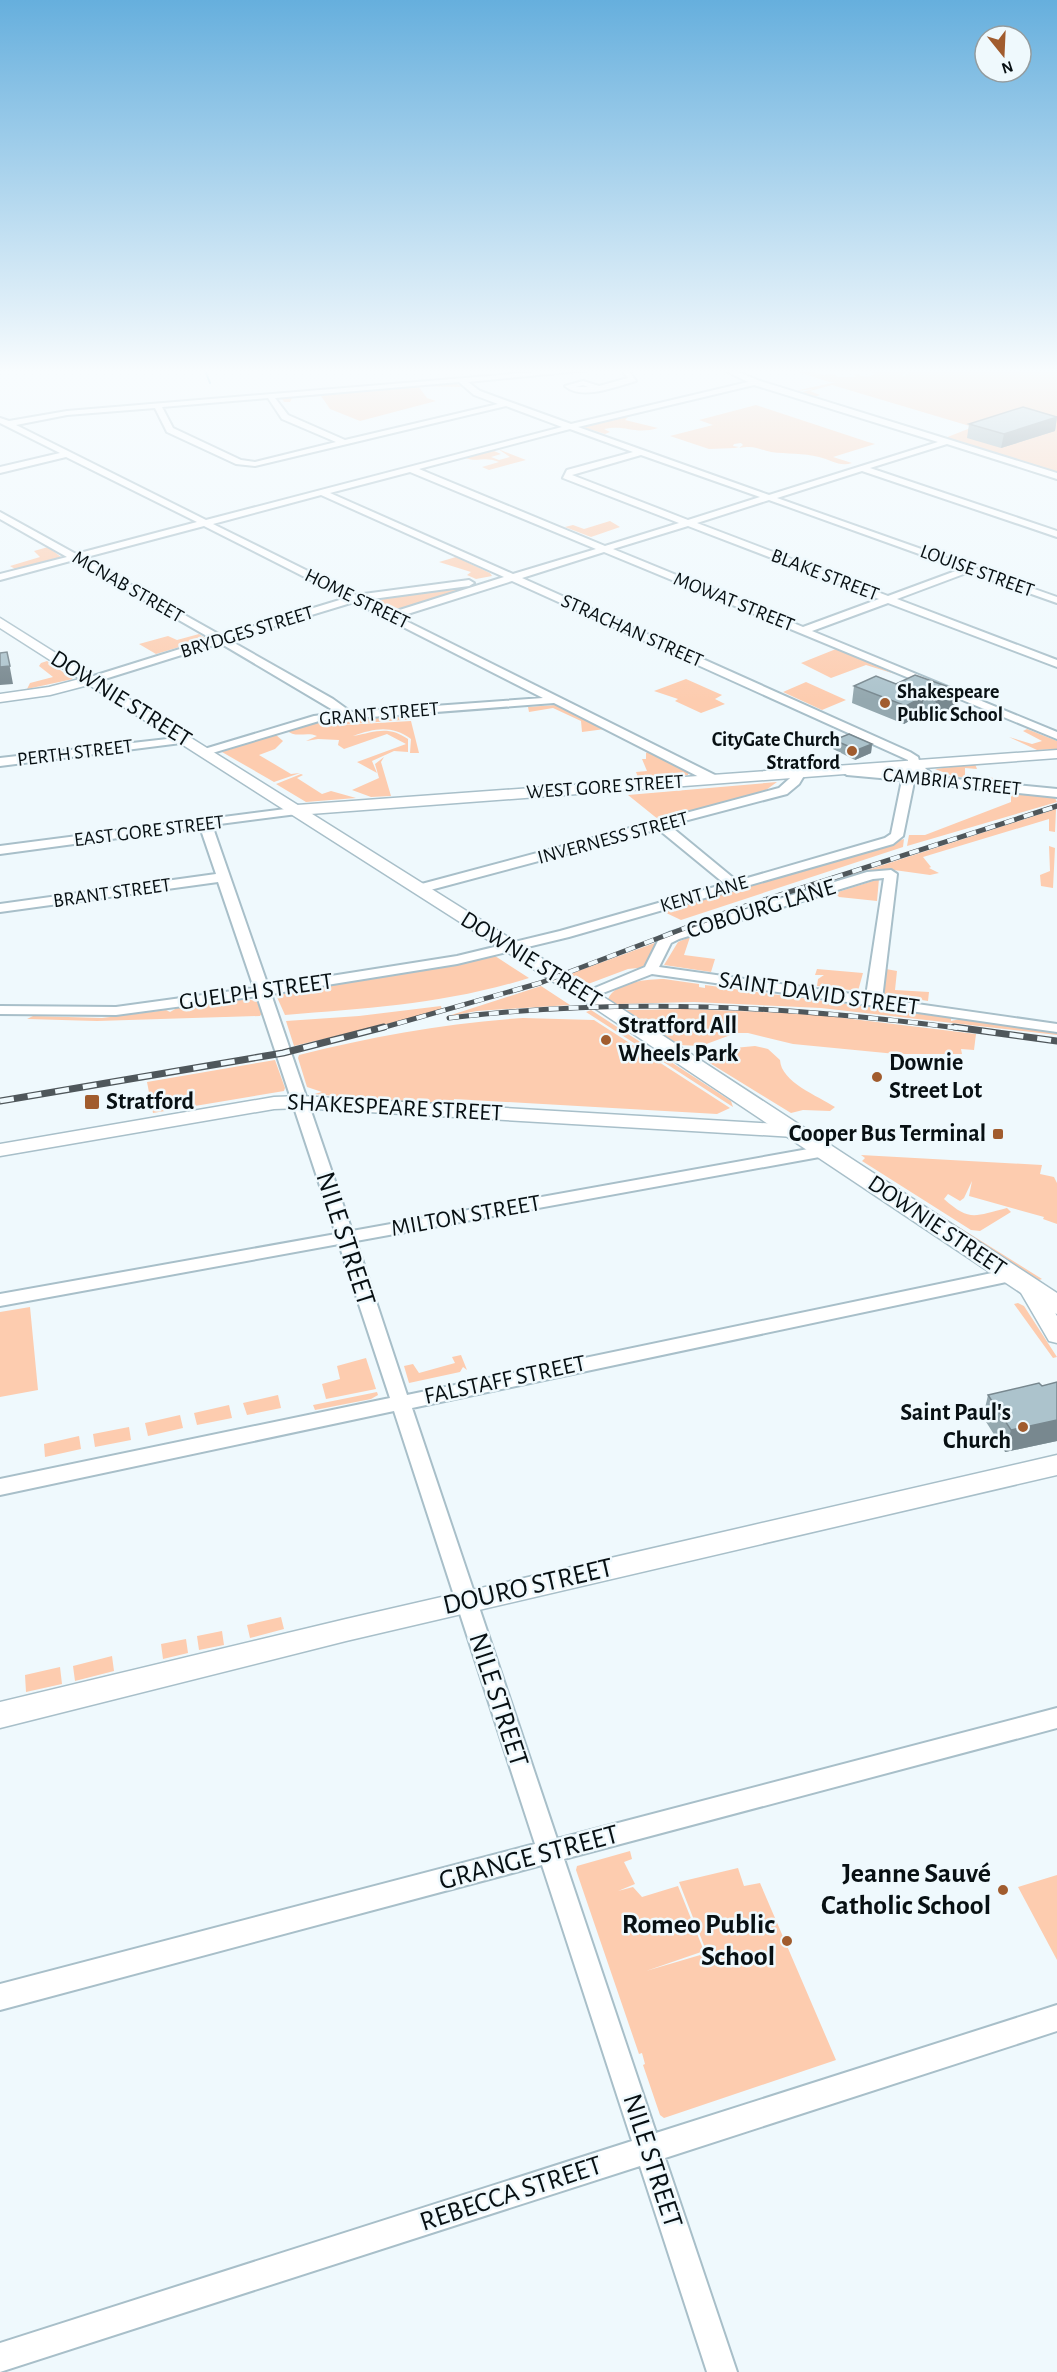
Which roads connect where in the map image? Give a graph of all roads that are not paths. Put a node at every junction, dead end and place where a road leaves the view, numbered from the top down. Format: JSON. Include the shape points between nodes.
{"nodes":[{"id":1,"x":116,"y":479,"type":"edge"},
{"id":2,"x":373,"y":479,"type":"edge"},
{"id":3,"x":434,"y":479,"type":"edge"},
{"id":4,"x":574,"y":479,"type":"edge"},
{"id":5,"x":716,"y":479,"type":"edge"},
{"id":6,"x":827,"y":479,"type":"edge"},
{"id":7,"x":893,"y":479,"type":"edge"},
{"id":8,"x":322,"y":492,"type":"junction"},
{"id":9,"x":768,"y":497,"type":"junction"},
{"id":10,"x":0,"y":515,"type":"edge"},
{"id":11,"x":205,"y":523,"type":"junction"},
{"id":12,"x":687,"y":523,"type":"junction"},
{"id":13,"x":1057,"y":534,"type":"edge"},
{"id":14,"x":604,"y":549,"type":"junction"},
{"id":15,"x":75,"y":558,"type":"junction"},
{"id":16,"x":969,"y":568,"type":"junction"},
{"id":17,"x":0,"y":577,"type":"edge"},
{"id":18,"x":512,"y":577,"type":"junction"},
{"id":19,"x":356,"y":598,"type":"junction"},
{"id":20,"x":888,"y":599,"type":"junction"},
{"id":21,"x":1057,"y":600,"type":"edge"},
{"id":22,"x":390,"y":616,"type":"junction"},
{"id":23,"x":0,"y":622,"type":"edge"},
{"id":24,"x":803,"y":631,"type":"junction"},
{"id":25,"x":220,"y":640,"type":"junction"},
{"id":26,"x":1057,"y":664,"type":"edge"},
{"id":27,"x":91,"y":680,"type":"junction"},
{"id":28,"x":0,"y":698,"type":"edge"},
{"id":29,"x":558,"y":699,"type":"junction"},
{"id":30,"x":348,"y":715,"type":"junction"},
{"id":31,"x":1057,"y":736,"type":"edge"},
{"id":32,"x":185,"y":740,"type":"junction"},
{"id":33,"x":205,"y":752,"type":"junction"},
{"id":34,"x":1057,"y":754,"type":"edge"},
{"id":35,"x":0,"y":762,"type":"edge"},
{"id":36,"x":911,"y":771,"type":"junction"},
{"id":37,"x":799,"y":774,"type":"junction"},
{"id":38,"x":713,"y":779,"type":"junction"},
{"id":39,"x":1057,"y":793,"type":"edge"},
{"id":40,"x":297,"y":810,"type":"junction"},
{"id":41,"x":205,"y":823,"type":"junction"},
{"id":42,"x":661,"y":825,"type":"junction"},
{"id":43,"x":0,"y":850,"type":"edge"},
{"id":44,"x":223,"y":877,"type":"junction"},
{"id":45,"x":734,"y":885,"type":"junction"},
{"id":46,"x":419,"y":889,"type":"junction"},
{"id":47,"x":0,"y":908,"type":"edge"},
{"id":48,"x":510,"y":947,"type":"junction"},
{"id":49,"x":651,"y":970,"type":"junction"},
{"id":50,"x":262,"y":992,"type":"junction"},
{"id":51,"x":585,"y":995,"type":"junction"},
{"id":52,"x":876,"y":1002,"type":"junction"},
{"id":53,"x":0,"y":1010,"type":"edge"},
{"id":54,"x":1057,"y":1028,"type":"edge"},
{"id":55,"x":300,"y":1102,"type":"junction"},
{"id":56,"x":794,"y":1131,"type":"junction"},
{"id":57,"x":0,"y":1150,"type":"edge"},
{"id":58,"x":825,"y":1151,"type":"junction"},
{"id":59,"x":344,"y":1238,"type":"junction"},
{"id":60,"x":1019,"y":1281,"type":"junction"},
{"id":61,"x":0,"y":1300,"type":"edge"},
{"id":62,"x":1057,"y":1305,"type":"edge"},
{"id":63,"x":1057,"y":1335,"type":"edge"},
{"id":64,"x":399,"y":1402,"type":"junction"},
{"id":65,"x":1057,"y":1465,"type":"edge"},
{"id":66,"x":0,"y":1487,"type":"edge"},
{"id":67,"x":466,"y":1602,"type":"junction"},
{"id":68,"x":0,"y":1715,"type":"edge"},
{"id":69,"x":1057,"y":1718,"type":"edge"},
{"id":70,"x":549,"y":1853,"type":"junction"},
{"id":71,"x":0,"y":1997,"type":"edge"},
{"id":72,"x":1057,"y":2018,"type":"edge"},
{"id":73,"x":648,"y":2150,"type":"junction"},
{"id":74,"x":0,"y":2358,"type":"edge"},
{"id":75,"x":722,"y":2372,"type":"edge"}],
"edges":[{"from":1,"to":11,"type":"street","name":"HOME STREET"},
{"from":2,"to":8,"type":"street"},
{"from":3,"to":14,"type":"street","name":"MOWAT STREET"},
{"from":4,"to":12,"type":"street","name":"BLAKE STREET"},
{"from":5,"to":9,"type":"street","name":"LOUISE STREET"},
{"from":6,"to":9,"type":"street","name":"BRYDGES STREET"},
{"from":7,"to":13,"type":"street"},
{"from":8,"to":11,"type":"street"},
{"from":8,"to":18,"type":"street","name":"STRACHAN STREET"},
{"from":9,"to":12,"type":"street","name":"BRYDGES STREET"},
{"from":9,"to":16,"type":"street","name":"LOUISE STREET"},
{"from":10,"to":15,"type":"street","name":"MCNAB STREET"},
{"from":11,"to":15,"type":"street"},
{"from":11,"to":19,"type":"street","name":"HOME STREET"},
{"from":12,"to":14,"type":"street","name":"BRYDGES STREET"},
{"from":12,"to":20,"type":"street","name":"BLAKE STREET"},
{"from":14,"to":18,"type":"street","name":"BRYDGES STREET"},
{"from":14,"to":24,"type":"street","name":"MOWAT STREET"},
{"from":15,"to":17,"type":"street"},
{"from":15,"to":25,"type":"street","name":"MCNAB STREET"},
{"from":16,"to":20,"type":"street"},
{"from":16,"to":21,"type":"street","name":"LOUISE STREET"},
{"from":18,"to":19,"type":"street","name":"BRYDGES STREET"},
{"from":18,"to":22,"type":"street","name":"BRYDGES STREET"},
{"from":18,"to":36,"type":"street","name":"STRACHAN STREET","via":[[906,754],[914,759]]},
{"from":19,"to":22,"type":"street","name":"HOME STREET"},
{"from":19,"to":25,"type":"street","name":"BRYDGES STREET"},
{"from":20,"to":24,"type":"street"},
{"from":20,"to":26,"type":"street","name":"BLAKE STREET"},
{"from":22,"to":29,"type":"street","name":"HOME STREET"},
{"from":23,"to":27,"type":"main road","name":"DOWNIE STREET"},
{"from":24,"to":31,"type":"street","name":"MOWAT STREET"},
{"from":25,"to":27,"type":"street","name":"BRYDGES STREET"},
{"from":25,"to":30,"type":"street","name":"MCNAB STREET"},
{"from":27,"to":28,"type":"street"},
{"from":27,"to":32,"type":"main road","name":"DOWNIE STREET"},
{"from":29,"to":30,"type":"street","name":"GRANT STREET"},
{"from":29,"to":38,"type":"street","name":"HOME STREET"},
{"from":30,"to":33,"type":"street","name":"GRANT STREET","via":[[307,720]]},
{"from":32,"to":33,"type":"main road","name":"DOWNIE STREET"},
{"from":32,"to":35,"type":"street","name":"PERTH STREET"},
{"from":33,"to":40,"type":"main road","name":"DOWNIE STREET"},
{"from":34,"to":36,"type":"street","name":"WEST GORE STREET"},
{"from":36,"to":37,"type":"street","name":"WEST GORE STREET"},
{"from":36,"to":39,"type":"street","name":"CAMBRIA STREET","via":[[933,780]]},
{"from":36,"to":45,"type":"street","name":"KENT LANE","via":[[897,836]]},
{"from":37,"to":38,"type":"street","name":"WEST GORE STREET"},
{"from":37,"to":42,"type":"street","name":"INVERNESS STREET","via":[[783,791]]},
{"from":38,"to":40,"type":"street","name":"WEST GORE STREET"},
{"from":40,"to":41,"type":"street","name":"EAST GORE STREET"},
{"from":40,"to":46,"type":"main road","name":"DOWNIE STREET"},
{"from":41,"to":43,"type":"street","name":"EAST GORE STREET"},
{"from":41,"to":44,"type":"street","name":"NILE STREET"},
{"from":42,"to":45,"type":"street"},
{"from":42,"to":46,"type":"street","name":"INVERNESS STREET"},
{"from":44,"to":47,"type":"street","name":"BRANT STREET"},
{"from":44,"to":50,"type":"street","name":"NILE STREET"},
{"from":45,"to":48,"type":"street","name":"KENT LANE"},
{"from":46,"to":48,"type":"main road","name":"DOWNIE STREET"},
{"from":48,"to":50,"type":"street","name":"GUELPH STREET","via":[[440,964]]},
{"from":48,"to":51,"type":"main road","name":"DOWNIE STREET"},
{"from":49,"to":51,"type":"street","name":"SAINT DAVID STREET"},
{"from":49,"to":52,"type":"street","name":"SAINT DAVID STREET"},
{"from":49,"to":52,"type":"street","name":"COBOURG LANE","via":[[665,940],[674,936],[872,875],[891,874],[873,994]]},
{"from":50,"to":53,"type":"street","name":"GUELPH STREET","via":[[106,1012]]},
{"from":50,"to":55,"type":"street","name":"NILE STREET"},
{"from":51,"to":56,"type":"main road","name":"DOWNIE STREET"},
{"from":52,"to":54,"type":"street","name":"SAINT DAVID STREET"},
{"from":55,"to":56,"type":"street","name":"SHAKESPEARE STREET"},
{"from":55,"to":57,"type":"street","name":"SHAKESPEARE STREET","via":[[274,1103]]},
{"from":55,"to":59,"type":"street","name":"NILE STREET"},
{"from":56,"to":58,"type":"main road","name":"DOWNIE STREET"},
{"from":58,"to":59,"type":"street","name":"MILTON STREET"},
{"from":58,"to":60,"type":"main road","name":"DOWNIE STREET"},
{"from":59,"to":61,"type":"street","name":"MILTON STREET"},
{"from":59,"to":64,"type":"street","name":"NILE STREET"},
{"from":60,"to":62,"type":"main road","name":"DOWNIE STREET"},
{"from":60,"to":63,"type":"street"},
{"from":60,"to":64,"type":"street","name":"FALSTAFF STREET"},
{"from":64,"to":66,"type":"street","name":"FALSTAFF STREET"},
{"from":64,"to":67,"type":"street","name":"NILE STREET"},
{"from":65,"to":67,"type":"street","name":"DOURO STREET"},
{"from":67,"to":68,"type":"street","name":"DOURO STREET"},
{"from":67,"to":70,"type":"street","name":"NILE STREET"},
{"from":69,"to":70,"type":"street","name":"GRANGE STREET"},
{"from":70,"to":71,"type":"street","name":"GRANGE STREET"},
{"from":70,"to":73,"type":"street","name":"NILE STREET"},
{"from":72,"to":73,"type":"street","name":"REBECCA STREET"},
{"from":73,"to":74,"type":"street","name":"REBECCA STREET"},
{"from":73,"to":75,"type":"street","name":"NILE STREET"}]}
